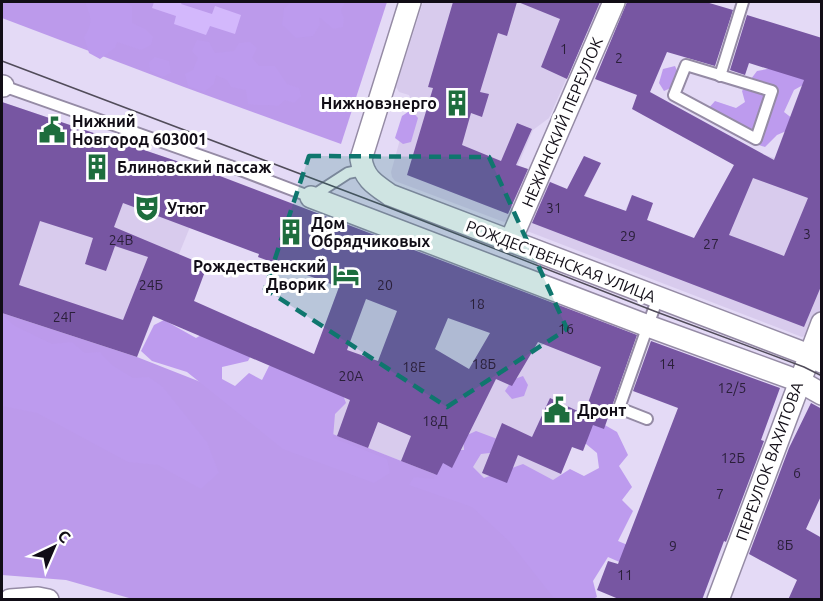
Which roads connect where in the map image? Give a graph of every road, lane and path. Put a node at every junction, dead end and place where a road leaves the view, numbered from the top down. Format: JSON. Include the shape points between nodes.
{"nodes":[{"id":1,"x":410,"y":2,"type":"edge"},
{"id":2,"x":614,"y":2,"type":"edge"},
{"id":3,"x":743,"y":2,"type":"edge"},
{"id":4,"x":720,"y":75,"type":"junction"},
{"id":5,"x":2,"y":86,"type":"edge"},
{"id":6,"x":363,"y":170,"type":"junction"},
{"id":7,"x":311,"y":197,"type":"junction"},
{"id":8,"x":510,"y":242,"type":"junction"},
{"id":9,"x":658,"y":297,"type":"junction"},
{"id":10,"x":822,"y":323,"type":"edge"},
{"id":11,"x":648,"y":326,"type":"junction"},
{"id":12,"x":815,"y":358,"type":"edge"},
{"id":13,"x":799,"y":381,"type":"junction"},
{"id":14,"x":822,"y":394,"type":"edge"},
{"id":15,"x":647,"y":419,"type":"dead end"},
{"id":16,"x":41,"y":599,"type":"edge"},
{"id":17,"x":10,"y":600,"type":"edge"},
{"id":18,"x":718,"y":600,"type":"edge"}],
"edges":[{"from":1,"to":6,"type":"street","via":[[361,159]]},
{"from":2,"to":8,"type":"street","name":"НЕЖИНСКИЙ ПЕРЕУЛОК"},
{"from":3,"to":4,"type":"lane"},
{"from":4,"to":4,"type":"lane","via":[[686,65],[674,95],[756,139],[772,92]]},
{"from":5,"to":7,"type":"lane","name":"РОЖДЕСТВЕНСКАЯ УЛИЦА"},
{"from":6,"to":7,"type":"lane","via":[[348,173]]},
{"from":6,"to":8,"type":"street","name":"РОЖДЕСТВЕНСКАЯ УЛИЦА","via":[[369,181],[390,195]]},
{"from":7,"to":11,"type":"street","name":"РОЖДЕСТВЕНСКАЯ УЛИЦА"},
{"from":8,"to":9,"type":"street","name":"РОЖДЕСТВЕНСКАЯ УЛИЦА"},
{"from":9,"to":11,"type":"lane"},
{"from":9,"to":12,"type":"street","name":"РОЖДЕСТВЕНСКАЯ УЛИЦА"},
{"from":10,"to":12,"type":"street","name":"ПЕРЕУЛОК ВАХИТОВА"},
{"from":11,"to":13,"type":"street","name":"РОЖДЕСТВЕНСКАЯ УЛИЦА"},
{"from":11,"to":15,"type":"lane","via":[[619,408]]},
{"from":12,"to":13,"type":"street","name":"ПЕРЕУЛОК ВАХИТОВА"},
{"from":13,"to":14,"type":"street","name":"РОЖДЕСТВЕНСКАЯ УЛИЦА"},
{"from":13,"to":18,"type":"street","name":"ПЕРЕУЛОК ВАХИТОВА"},
{"from":16,"to":17,"type":"street"}]}
